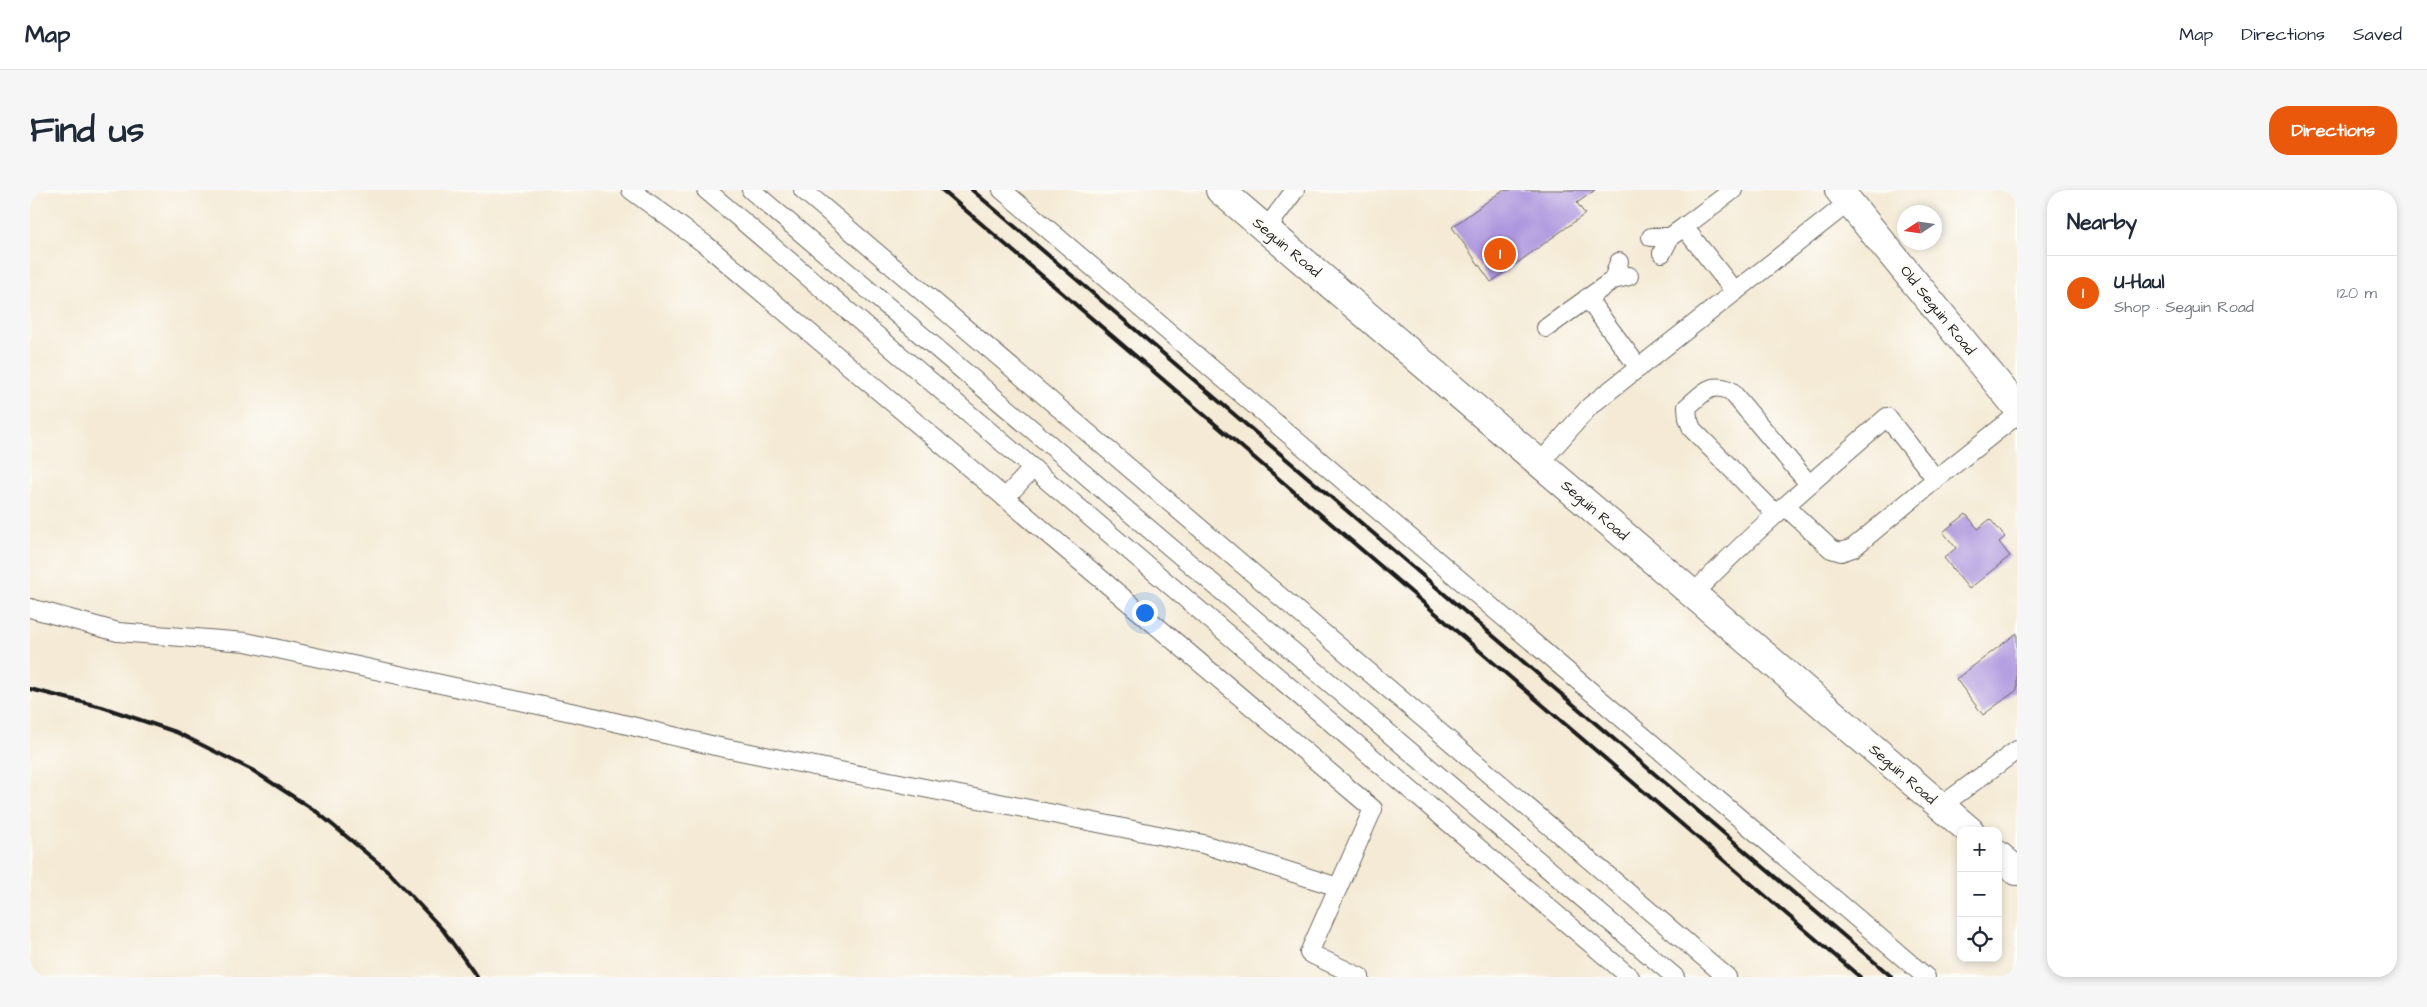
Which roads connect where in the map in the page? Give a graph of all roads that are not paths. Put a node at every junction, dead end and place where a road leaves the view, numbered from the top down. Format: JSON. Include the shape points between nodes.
{"nodes":[{"id":1,"x":631,"y":190,"type":"edge"},
{"id":2,"x":706,"y":190,"type":"edge"},
{"id":3,"x":751,"y":190,"type":"edge"},
{"id":4,"x":803,"y":190,"type":"edge"},
{"id":5,"x":1002,"y":190,"type":"edge"},
{"id":6,"x":1220,"y":190,"type":"edge"},
{"id":7,"x":1295,"y":190,"type":"edge"},
{"id":8,"x":1733,"y":190,"type":"edge"},
{"id":9,"x":1844,"y":196,"type":"edge"},
{"id":10,"x":1266,"y":228,"type":"junction"},
{"id":11,"x":1677,"y":232,"type":"junction"},
{"id":12,"x":1651,"y":237,"type":"dead end"},
{"id":13,"x":1662,"y":253,"type":"dead end"},
{"id":14,"x":1619,"y":262,"type":"dead end"},
{"id":15,"x":1735,"y":292,"type":"junction"},
{"id":16,"x":1587,"y":298,"type":"junction"},
{"id":17,"x":1546,"y":328,"type":"dead end"},
{"id":18,"x":1639,"y":368,"type":"junction"},
{"id":19,"x":2017,"y":407,"type":"edge"},
{"id":20,"x":2017,"y":415,"type":"edge"},
{"id":21,"x":1540,"y":463,"type":"junction"},
{"id":22,"x":1033,"y":468,"type":"junction"},
{"id":23,"x":1936,"y":479,"type":"junction"},
{"id":24,"x":1809,"y":484,"type":"junction"},
{"id":25,"x":1006,"y":498,"type":"junction"},
{"id":26,"x":1781,"y":510,"type":"junction"},
{"id":27,"x":1693,"y":594,"type":"junction"},
{"id":28,"x":30,"y":608,"type":"edge"},
{"id":29,"x":2017,"y":750,"type":"edge"},
{"id":30,"x":1941,"y":806,"type":"junction"},
{"id":31,"x":1965,"y":827,"type":"edge"},
{"id":32,"x":1338,"y":887,"type":"junction"},
{"id":33,"x":1360,"y":977,"type":"edge"},
{"id":34,"x":1630,"y":977,"type":"edge"},
{"id":35,"x":1675,"y":977,"type":"edge"},
{"id":36,"x":1727,"y":977,"type":"edge"},
{"id":37,"x":1926,"y":977,"type":"edge"}],
"edges":[{"from":1,"to":25,"type":"lane","via":[[706,244]]},
{"from":2,"to":22,"type":"lane"},
{"from":3,"to":35,"type":"lane"},
{"from":4,"to":36,"type":"lane"},
{"from":5,"to":37,"type":"lane"},
{"from":6,"to":10,"type":"main road","name":"Seguin Road"},
{"from":7,"to":10,"type":"lane"},
{"from":8,"to":11,"type":"lane"},
{"from":9,"to":15,"type":"lane"},
{"from":9,"to":19,"type":"main road","name":"Old Seguin Road"},
{"from":10,"to":21,"type":"main road","name":"Seguin Road"},
{"from":11,"to":12,"type":"lane"},
{"from":11,"to":13,"type":"lane"},
{"from":11,"to":15,"type":"lane"},
{"from":14,"to":16,"type":"lane","via":[[1621,278]]},
{"from":15,"to":18,"type":"lane"},
{"from":16,"to":17,"type":"lane"},
{"from":16,"to":18,"type":"lane"},
{"from":18,"to":21,"type":"lane","via":[[1590,406]]},
{"from":20,"to":23,"type":"lane"},
{"from":21,"to":27,"type":"main road","name":"Seguin Road"},
{"from":22,"to":25,"type":"lane"},
{"from":22,"to":34,"type":"lane"},
{"from":23,"to":24,"type":"lane","via":[[1887,417]]},
{"from":23,"to":26,"type":"lane","via":[[1853,548],[1841,552],[1831,549]]},
{"from":24,"to":26,"type":"lane"},
{"from":24,"to":26,"type":"lane","via":[[1732,391],[1722,386],[1712,387],[1688,407],[1692,429]]},
{"from":25,"to":32,"type":"lane","via":[[1373,809]]},
{"from":26,"to":27,"type":"lane"},
{"from":27,"to":30,"type":"main road","name":"Seguin Road"},
{"from":28,"to":32,"type":"lane","via":[[118,632],[246,642],[715,746],[1203,844]]},
{"from":29,"to":30,"type":"lane"},
{"from":30,"to":31,"type":"main road","name":"Seguin Road"},
{"from":32,"to":33,"type":"lane","via":[[1309,953]]}]}
